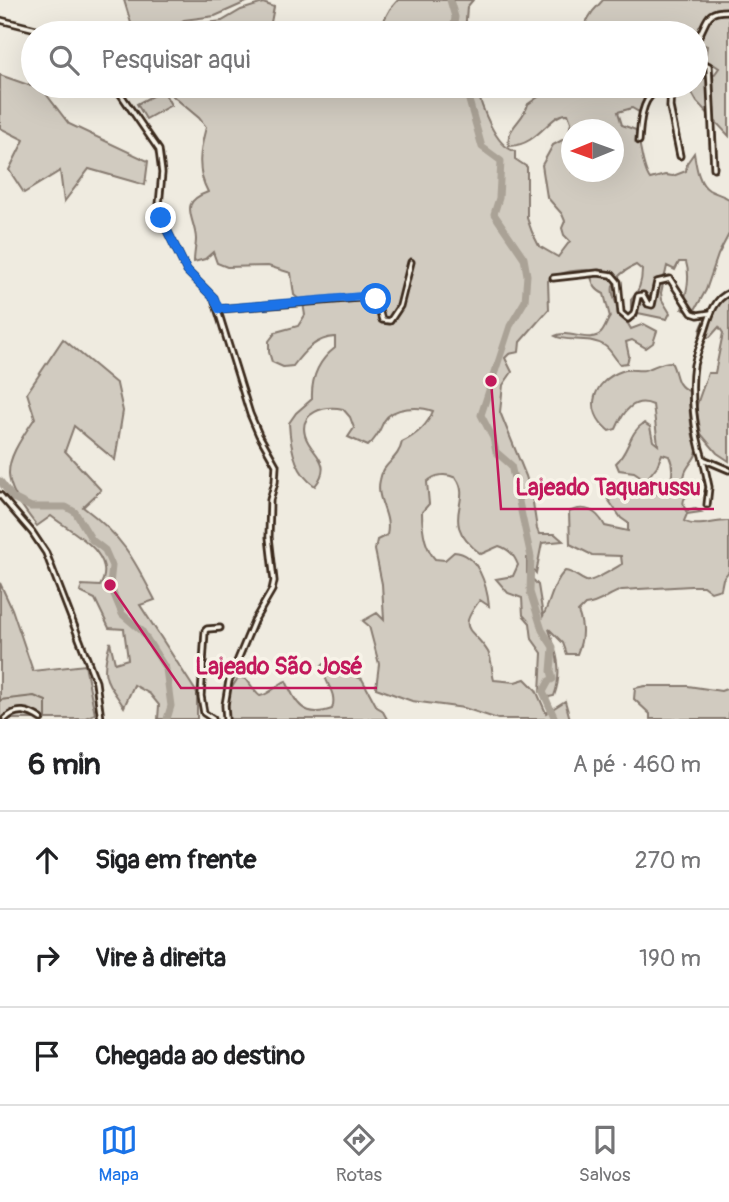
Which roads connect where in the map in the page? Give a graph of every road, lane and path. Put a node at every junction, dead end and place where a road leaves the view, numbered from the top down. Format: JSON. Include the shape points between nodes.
{"nodes":[{"id":1,"x":729,"y":10,"type":"edge"},
{"id":2,"x":0,"y":20,"type":"edge"},
{"id":3,"x":706,"y":21,"type":"edge"},
{"id":4,"x":21,"y":25,"type":"edge"},
{"id":5,"x":708,"y":65,"type":"edge"},
{"id":6,"x":124,"y":98,"type":"edge"},
{"id":7,"x":649,"y":98,"type":"edge"},
{"id":8,"x":670,"y":98,"type":"edge"},
{"id":9,"x":639,"y":141,"type":"dead end"},
{"id":10,"x":680,"y":156,"type":"dead end"},
{"id":11,"x":714,"y":168,"type":"dead end"},
{"id":12,"x":411,"y":262,"type":"dead end"},
{"id":13,"x":553,"y":278,"type":"dead end"},
{"id":14,"x":729,"y":293,"type":"edge"},
{"id":15,"x":219,"y":309,"type":"junction"},
{"id":16,"x":710,"y":313,"type":"junction"},
{"id":17,"x":703,"y":458,"type":"junction"},
{"id":18,"x":729,"y":470,"type":"edge"},
{"id":19,"x":0,"y":495,"type":"edge"},
{"id":20,"x":707,"y":505,"type":"dead end"},
{"id":21,"x":219,"y":628,"type":"dead end"},
{"id":22,"x":5,"y":719,"type":"edge"},
{"id":23,"x":41,"y":719,"type":"edge"},
{"id":24,"x":101,"y":719,"type":"edge"},
{"id":25,"x":213,"y":719,"type":"edge"},
{"id":26,"x":226,"y":719,"type":"edge"}],
"edges":[{"from":1,"to":3,"type":"street","via":[[710,13]]},
{"from":2,"to":4,"type":"street"},
{"from":5,"to":11,"type":"street"},
{"from":6,"to":15,"type":"street","via":[[159,150],[161,218],[187,271]]},
{"from":7,"to":9,"type":"street"},
{"from":8,"to":10,"type":"street"},
{"from":12,"to":15,"type":"street","via":[[400,306],[390,321],[382,320],[372,297]]},
{"from":13,"to":16,"type":"street","via":[[612,275],[618,282],[621,313],[628,319],[634,314],[638,296],[643,295],[652,305],[657,282],[670,279],[692,313]]},
{"from":14,"to":16,"type":"street"},
{"from":15,"to":26,"type":"street","via":[[250,414],[277,472],[269,520],[274,581],[229,681]]},
{"from":16,"to":17,"type":"street","via":[[694,379]]},
{"from":17,"to":18,"type":"street"},
{"from":17,"to":20,"type":"street","via":[[709,487]]},
{"from":19,"to":24,"type":"street","via":[[46,554],[96,682]]},
{"from":21,"to":25,"type":"street","via":[[205,631],[201,696],[204,713]]},
{"from":22,"to":23,"type":"street","via":[[20,710]]}]}
